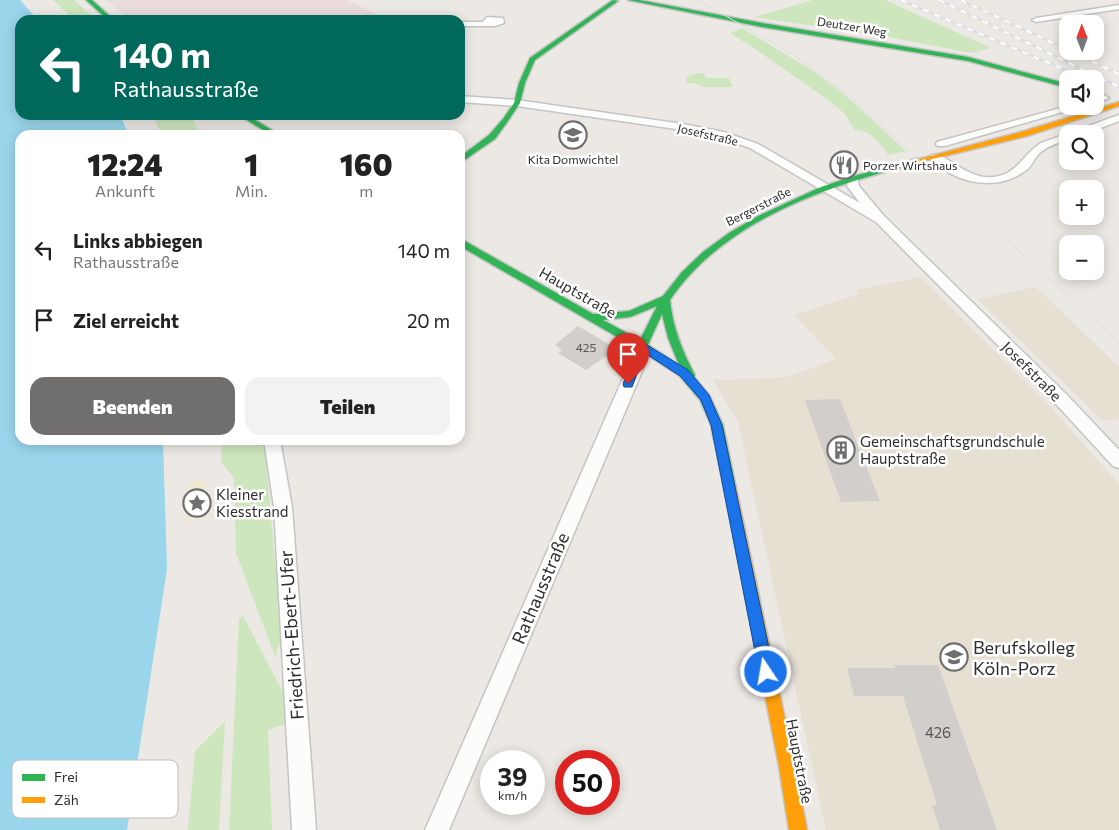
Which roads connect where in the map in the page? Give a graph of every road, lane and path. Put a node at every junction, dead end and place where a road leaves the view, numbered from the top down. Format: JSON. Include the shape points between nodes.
{"nodes":[{"id":1,"x":89,"y":0,"type":"edge"},
{"id":2,"x":614,"y":0,"type":"edge"},
{"id":3,"x":632,"y":0,"type":"edge"},
{"id":4,"x":1119,"y":7,"type":"edge"},
{"id":5,"x":106,"y":15,"type":"edge"},
{"id":6,"x":1036,"y":20,"type":"dead end"},
{"id":7,"x":465,"y":24,"type":"edge"},
{"id":8,"x":490,"y":24,"type":"dead end"},
{"id":9,"x":1059,"y":84,"type":"edge"},
{"id":10,"x":465,"y":99,"type":"edge"},
{"id":11,"x":1104,"y":100,"type":"edge"},
{"id":12,"x":516,"y":103,"type":"junction"},
{"id":13,"x":1119,"y":104,"type":"edge"},
{"id":14,"x":1059,"y":111,"type":"edge"},
{"id":15,"x":1119,"y":118,"type":"edge"},
{"id":16,"x":250,"y":120,"type":"edge"},
{"id":17,"x":1099,"y":125,"type":"edge"},
{"id":18,"x":268,"y":130,"type":"edge"},
{"id":19,"x":1059,"y":140,"type":"edge"},
{"id":20,"x":941,"y":144,"type":"dead end"},
{"id":21,"x":465,"y":157,"type":"edge"},
{"id":22,"x":936,"y":157,"type":"junction"},
{"id":23,"x":853,"y":178,"type":"junction"},
{"id":24,"x":826,"y":188,"type":"junction"},
{"id":25,"x":880,"y":219,"type":"junction"},
{"id":26,"x":465,"y":245,"type":"edge"},
{"id":27,"x":666,"y":299,"type":"junction"},
{"id":28,"x":591,"y":318,"type":"junction"},
{"id":29,"x":642,"y":346,"type":"junction"},
{"id":30,"x":696,"y":385,"type":"junction"},
{"id":31,"x":273,"y":445,"type":"edge"},
{"id":32,"x":1119,"y":461,"type":"edge"},
{"id":33,"x":304,"y":830,"type":"edge"},
{"id":34,"x":437,"y":830,"type":"edge"},
{"id":35,"x":798,"y":830,"type":"edge"}],
"edges":[{"from":1,"to":5,"type":"street"},
{"from":2,"to":3,"type":"street","name":"Deutzer Weg"},
{"from":2,"to":12,"type":"street","via":[[532,58]]},
{"from":3,"to":9,"type":"street","name":"Deutzer Weg","via":[[964,58]]},
{"from":4,"to":6,"type":"street"},
{"from":7,"to":8,"type":"street"},
{"from":10,"to":12,"type":"street"},
{"from":11,"to":13,"type":"street"},
{"from":12,"to":21,"type":"street","via":[[492,136]]},
{"from":12,"to":24,"type":"street","name":"Josefstraße","via":[[720,134],[754,146]]},
{"from":13,"to":22,"type":"street","name":"Bergerstraße"},
{"from":14,"to":20,"type":"street"},
{"from":15,"to":17,"type":"street"},
{"from":16,"to":18,"type":"street"},
{"from":19,"to":22,"type":"street","via":[[1041,147],[1021,170],[992,181],[969,178],[955,172]]},
{"from":22,"to":23,"type":"street","name":"Bergerstraße"},
{"from":23,"to":24,"type":"street","name":"Bergerstraße"},
{"from":23,"to":25,"type":"street","name":"Josefstraße","via":[[852,186]]},
{"from":24,"to":25,"type":"street","name":"Josefstraße"},
{"from":24,"to":27,"type":"street","name":"Bergerstraße","via":[[764,215],[732,234],[691,266]]},
{"from":25,"to":32,"type":"street","name":"Josefstraße"},
{"from":26,"to":28,"type":"street","name":"Hauptstraße"},
{"from":27,"to":28,"type":"street","via":[[635,314]]},
{"from":27,"to":29,"type":"street","name":"Bergerstraße","via":[[652,320]]},
{"from":27,"to":30,"type":"street","via":[[670,340]]},
{"from":28,"to":29,"type":"street","name":"Hauptstraße"},
{"from":29,"to":30,"type":"street","name":"Hauptstraße","via":[[684,373]]},
{"from":29,"to":34,"type":"street","name":"Rathausstraße"},
{"from":30,"to":35,"type":"street","name":"Hauptstraße","via":[[717,425]]},
{"from":31,"to":33,"type":"street","name":"Friedrich-Ebert-Ufer","via":[[283,507]]}]}
